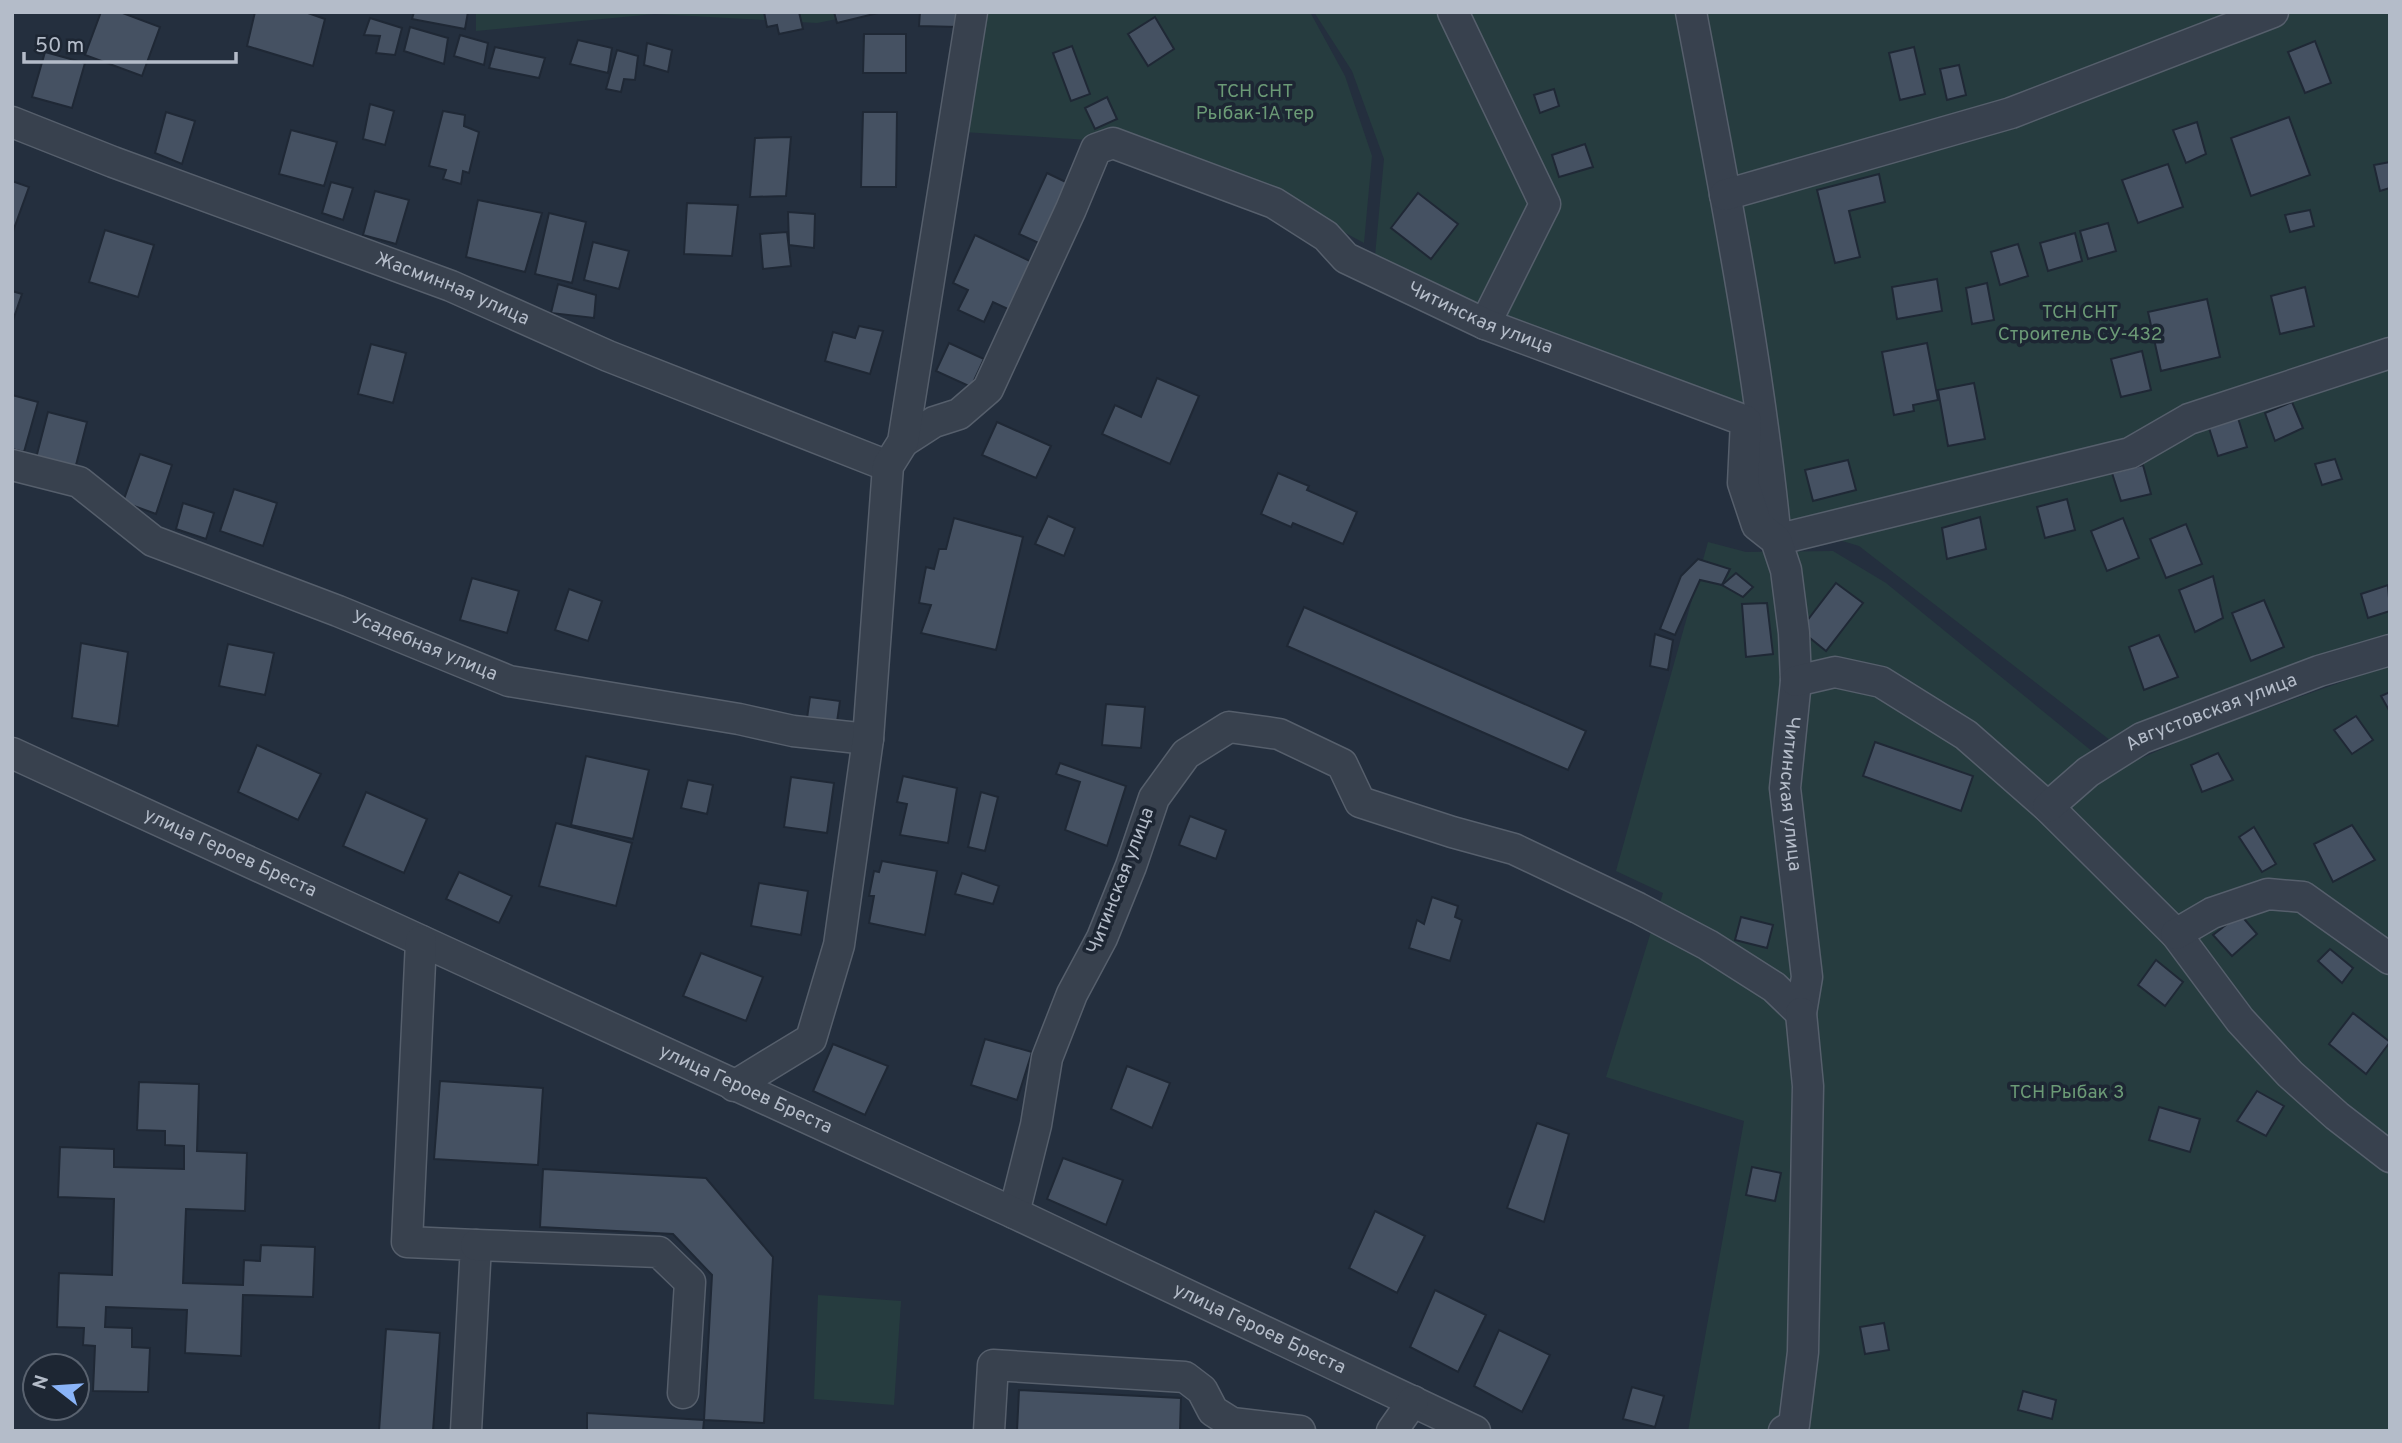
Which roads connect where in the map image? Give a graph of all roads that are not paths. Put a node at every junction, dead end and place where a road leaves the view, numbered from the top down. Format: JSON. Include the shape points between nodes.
{"nodes":[{"id":1,"x":972,"y":12,"type":"edge"},
{"id":2,"x":1453,"y":12,"type":"edge"},
{"id":3,"x":1691,"y":12,"type":"edge"},
{"id":4,"x":2273,"y":12,"type":"edge"},
{"id":5,"x":12,"y":121,"type":"edge"},
{"id":6,"x":1725,"y":195,"type":"junction"},
{"id":7,"x":1485,"y":324,"type":"junction"},
{"id":8,"x":2390,"y":353,"type":"edge"},
{"id":9,"x":896,"y":454,"type":"junction"},
{"id":10,"x":12,"y":465,"type":"edge"},
{"id":11,"x":1776,"y":540,"type":"junction"},
{"id":12,"x":2390,"y":650,"type":"edge"},
{"id":13,"x":1796,"y":681,"type":"junction"},
{"id":14,"x":868,"y":739,"type":"junction"},
{"id":15,"x":12,"y":753,"type":"edge"},
{"id":16,"x":2048,"y":807,"type":"junction"},
{"id":17,"x":2176,"y":934,"type":"junction"},
{"id":18,"x":421,"y":941,"type":"junction"},
{"id":19,"x":2390,"y":959,"type":"edge"},
{"id":20,"x":1801,"y":1013,"type":"junction"},
{"id":21,"x":734,"y":1086,"type":"junction"},
{"id":22,"x":2390,"y":1157,"type":"edge"},
{"id":23,"x":1014,"y":1213,"type":"junction"},
{"id":24,"x":476,"y":1245,"type":"junction"},
{"id":25,"x":683,"y":1393,"type":"dead end"},
{"id":26,"x":1413,"y":1401,"type":"junction"},
{"id":27,"x":466,"y":1431,"type":"edge"},
{"id":28,"x":989,"y":1431,"type":"edge"},
{"id":29,"x":1300,"y":1431,"type":"edge"},
{"id":30,"x":1392,"y":1431,"type":"edge"},
{"id":31,"x":1475,"y":1431,"type":"edge"},
{"id":32,"x":1784,"y":1431,"type":"edge"}],
"edges":[{"from":1,"to":9,"type":"street"},
{"from":2,"to":7,"type":"street","via":[[1545,204]]},
{"from":3,"to":6,"type":"street"},
{"from":4,"to":6,"type":"street","via":[[2011,113]]},
{"from":5,"to":9,"type":"street","name":"Жасминная улица","via":[[451,286],[608,356]]},
{"from":6,"to":11,"type":"street","via":[[1769,460]]},
{"from":7,"to":9,"type":"street","name":"Читинская улица","via":[[1346,258],[1326,236],[1274,203],[1113,143],[1096,149],[988,389],[959,414],[934,422]]},
{"from":7,"to":11,"type":"street","name":"Читинская улица","via":[[1746,421],[1743,483],[1756,525]]},
{"from":8,"to":11,"type":"street","via":[[2189,419],[2130,453]]},
{"from":9,"to":14,"type":"street"},
{"from":10,"to":14,"type":"street","name":"Усадебная улица","via":[[79,482],[153,541],[509,681],[793,731]]},
{"from":11,"to":13,"type":"street","name":"Читинская улица","via":[[1786,570]]},
{"from":12,"to":16,"type":"street","name":"Августовская улица","via":[[2319,671],[2142,738],[2088,772]]},
{"from":13,"to":16,"type":"street","via":[[1835,672],[1881,682],[1966,735]]},
{"from":13,"to":20,"type":"street","name":"Читинская улица","via":[[1785,788],[1807,977]]},
{"from":14,"to":21,"type":"street","via":[[839,945],[811,1039]]},
{"from":15,"to":18,"type":"street","name":"улица Героев Бреста"},
{"from":16,"to":17,"type":"street"},
{"from":17,"to":19,"type":"street","via":[[2213,913],[2268,894],[2303,897]]},
{"from":17,"to":22,"type":"street","via":[[2240,1020],[2290,1074]]},
{"from":18,"to":21,"type":"street","name":"улица Героев Бреста"},
{"from":18,"to":24,"type":"street","via":[[407,1242]]},
{"from":20,"to":23,"type":"street","name":"Читинская улица","via":[[1774,987],[1638,908],[1514,849],[1360,802],[1342,764],[1279,734],[1229,727],[1186,754],[1154,798],[1102,938],[1072,994],[1047,1058]]},
{"from":20,"to":32,"type":"street","via":[[1808,1086],[1803,1352],[1794,1425]]},
{"from":21,"to":23,"type":"street","name":"улица Героев Бреста"},
{"from":23,"to":26,"type":"street","name":"улица Героев Бреста"},
{"from":24,"to":25,"type":"street","via":[[659,1252],[690,1282]]},
{"from":24,"to":27,"type":"street"},
{"from":26,"to":30,"type":"street"},
{"from":26,"to":31,"type":"street","name":"улица Героев Бреста"},
{"from":28,"to":29,"type":"street","via":[[993,1366],[1185,1377],[1202,1390],[1213,1411],[1231,1423]]}]}
